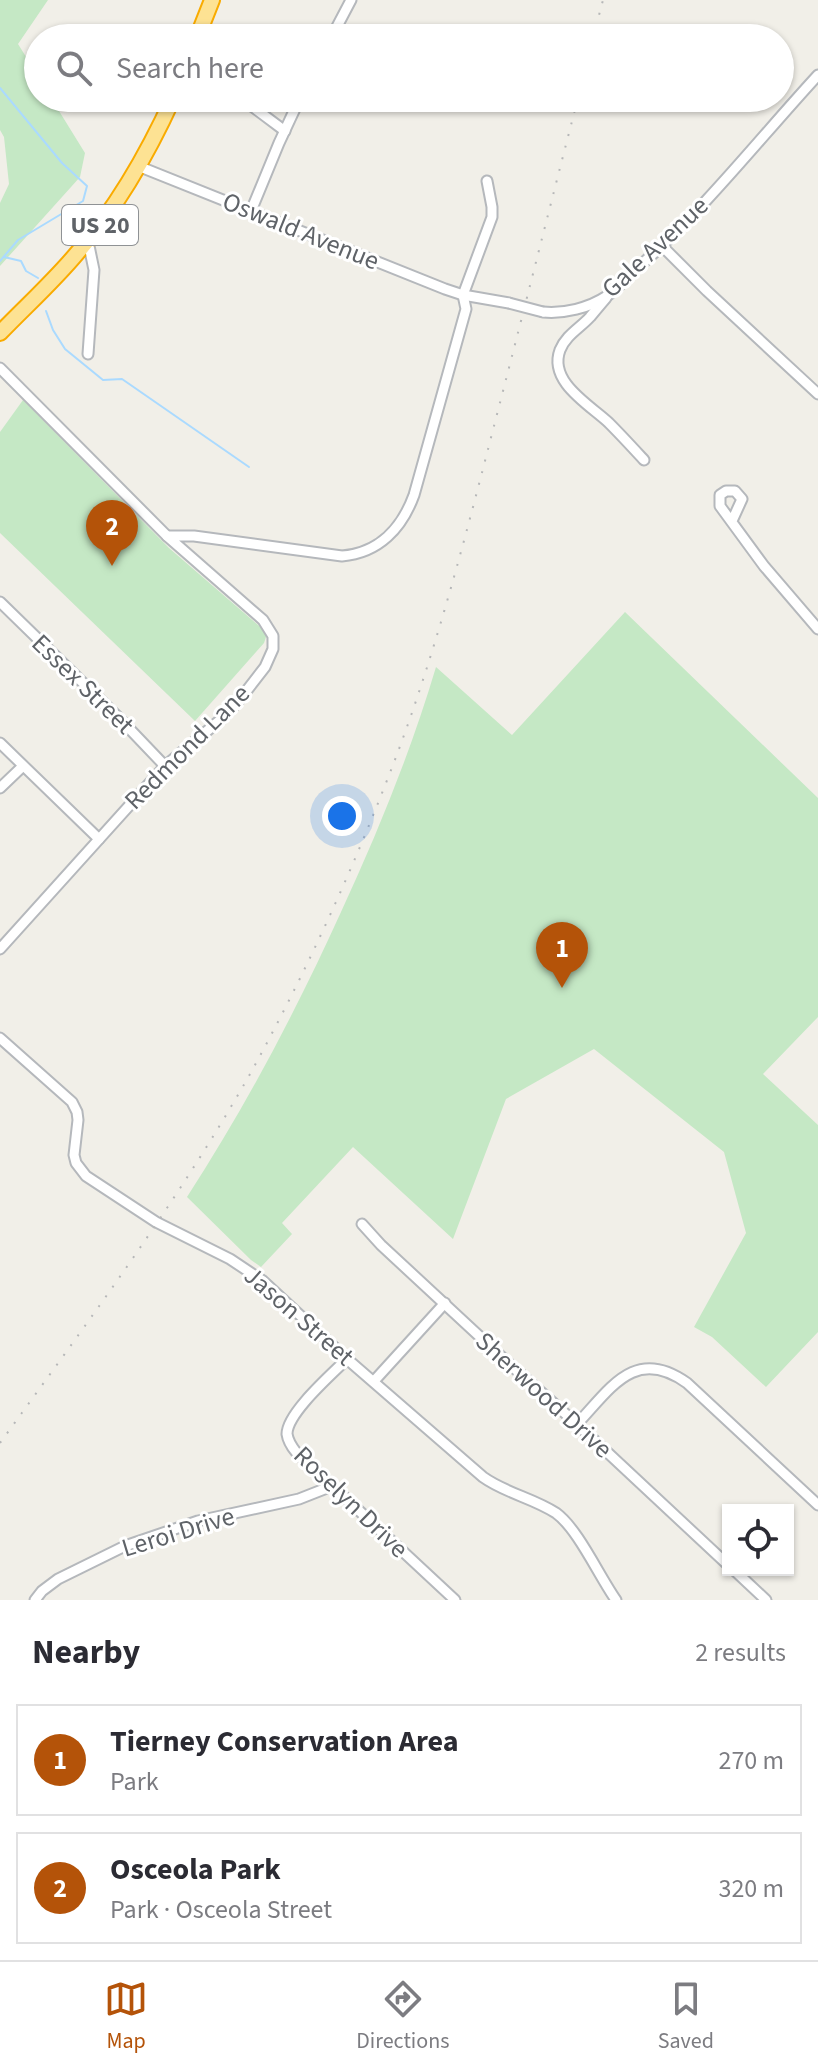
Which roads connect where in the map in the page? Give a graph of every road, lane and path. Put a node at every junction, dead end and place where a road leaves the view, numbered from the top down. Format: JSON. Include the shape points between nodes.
{"nodes":[{"id":1,"x":212,"y":0,"type":"edge"},
{"id":2,"x":351,"y":0,"type":"edge"},
{"id":3,"x":203,"y":24,"type":"edge"},
{"id":4,"x":338,"y":24,"type":"edge"},
{"id":5,"x":818,"y":75,"type":"edge"},
{"id":6,"x":794,"y":102,"type":"edge"},
{"id":7,"x":166,"y":112,"type":"edge"},
{"id":8,"x":260,"y":112,"type":"edge"},
{"id":9,"x":294,"y":112,"type":"edge"},
{"id":10,"x":786,"y":112,"type":"edge"},
{"id":11,"x":285,"y":131,"type":"junction"},
{"id":12,"x":138,"y":166,"type":"junction"},
{"id":13,"x":487,"y":181,"type":"dead end"},
{"id":14,"x":251,"y":211,"type":"junction"},
{"id":15,"x":88,"y":241,"type":"junction"},
{"id":16,"x":662,"y":246,"type":"junction"},
{"id":17,"x":463,"y":295,"type":"junction"},
{"id":18,"x":608,"y":296,"type":"junction"},
{"id":19,"x":0,"y":333,"type":"edge"},
{"id":20,"x":88,"y":354,"type":"dead end"},
{"id":21,"x":0,"y":368,"type":"edge"},
{"id":22,"x":818,"y":394,"type":"edge"},
{"id":23,"x":644,"y":460,"type":"dead end"},
{"id":24,"x":732,"y":521,"type":"dead end"},
{"id":25,"x":167,"y":536,"type":"junction"},
{"id":26,"x":0,"y":602,"type":"edge"},
{"id":27,"x":818,"y":629,"type":"edge"},
{"id":28,"x":0,"y":743,"type":"edge"},
{"id":29,"x":23,"y":766,"type":"junction"},
{"id":30,"x":165,"y":766,"type":"junction"},
{"id":31,"x":0,"y":788,"type":"edge"},
{"id":32,"x":99,"y":839,"type":"junction"},
{"id":33,"x":0,"y":949,"type":"edge"},
{"id":34,"x":0,"y":1038,"type":"edge"},
{"id":35,"x":362,"y":1224,"type":"dead end"},
{"id":36,"x":445,"y":1303,"type":"junction"},
{"id":37,"x":347,"y":1359,"type":"junction"},
{"id":38,"x":374,"y":1381,"type":"junction"},
{"id":39,"x":577,"y":1424,"type":"junction"},
{"id":40,"x":332,"y":1486,"type":"junction"},
{"id":41,"x":818,"y":1505,"type":"edge"},
{"id":42,"x":722,"y":1559,"type":"edge"},
{"id":43,"x":740,"y":1576,"type":"edge"},
{"id":44,"x":35,"y":1600,"type":"edge"},
{"id":45,"x":455,"y":1600,"type":"edge"},
{"id":46,"x":616,"y":1600,"type":"edge"},
{"id":47,"x":766,"y":1600,"type":"edge"}],
"edges":[{"from":1,"to":3,"type":"highway"},
{"from":2,"to":4,"type":"street"},
{"from":5,"to":6,"type":"street","name":"Gale Avenue"},
{"from":7,"to":12,"type":"highway","number":"US 20"},
{"from":8,"to":11,"type":"street"},
{"from":9,"to":11,"type":"street"},
{"from":10,"to":16,"type":"street","name":"Gale Avenue"},
{"from":11,"to":14,"type":"street"},
{"from":12,"to":14,"type":"street","name":"Oswald Avenue"},
{"from":12,"to":15,"type":"highway","number":"US 20"},
{"from":13,"to":17,"type":"street","via":[[492,217]]},
{"from":14,"to":17,"type":"street","name":"Oswald Avenue"},
{"from":15,"to":19,"type":"highway","number":"US 20"},
{"from":15,"to":20,"type":"street","via":[[94,270]]},
{"from":16,"to":18,"type":"street","name":"Gale Avenue"},
{"from":16,"to":22,"type":"street"},
{"from":17,"to":18,"type":"street","name":"Gale Avenue","bridge":true,"via":[[543,312],[572,310]]},
{"from":17,"to":25,"type":"street","via":[[466,309],[420,477],[408,510],[383,541],[342,556]]},
{"from":18,"to":23,"type":"street","via":[[565,341],[559,368],[574,393]]},
{"from":21,"to":25,"type":"street"},
{"from":24,"to":27,"type":"street"},
{"from":25,"to":30,"type":"street","name":"Redmond Lane","via":[[263,620],[274,640],[267,662],[234,707]]},
{"from":26,"to":30,"type":"street","name":"Essex Street"},
{"from":28,"to":29,"type":"street"},
{"from":29,"to":31,"type":"street"},
{"from":29,"to":32,"type":"street"},
{"from":30,"to":32,"type":"street","name":"Redmond Lane"},
{"from":32,"to":33,"type":"street","name":"Redmond Lane"},
{"from":34,"to":37,"type":"street","name":"Jason Street","via":[[72,1102],[78,1120],[74,1155],[86,1176],[160,1224],[247,1269]]},
{"from":35,"to":36,"type":"street","name":"Sherwood Drive"},
{"from":36,"to":38,"type":"street"},
{"from":36,"to":39,"type":"street","name":"Sherwood Drive"},
{"from":37,"to":38,"type":"street","name":"Jason Street"},
{"from":37,"to":40,"type":"street","name":"Roselyn Drive","via":[[301,1408],[287,1433],[296,1452]]},
{"from":38,"to":46,"type":"street","name":"Jason Street","via":[[483,1477],[561,1517]]},
{"from":39,"to":41,"type":"street","via":[[629,1373],[647,1368],[667,1372],[687,1383]]},
{"from":39,"to":42,"type":"street","name":"Sherwood Drive"},
{"from":40,"to":44,"type":"street","name":"Leroi Drive","via":[[147,1537],[58,1579]]},
{"from":40,"to":45,"type":"street","name":"Roselyn Drive"},
{"from":43,"to":47,"type":"street"}]}
